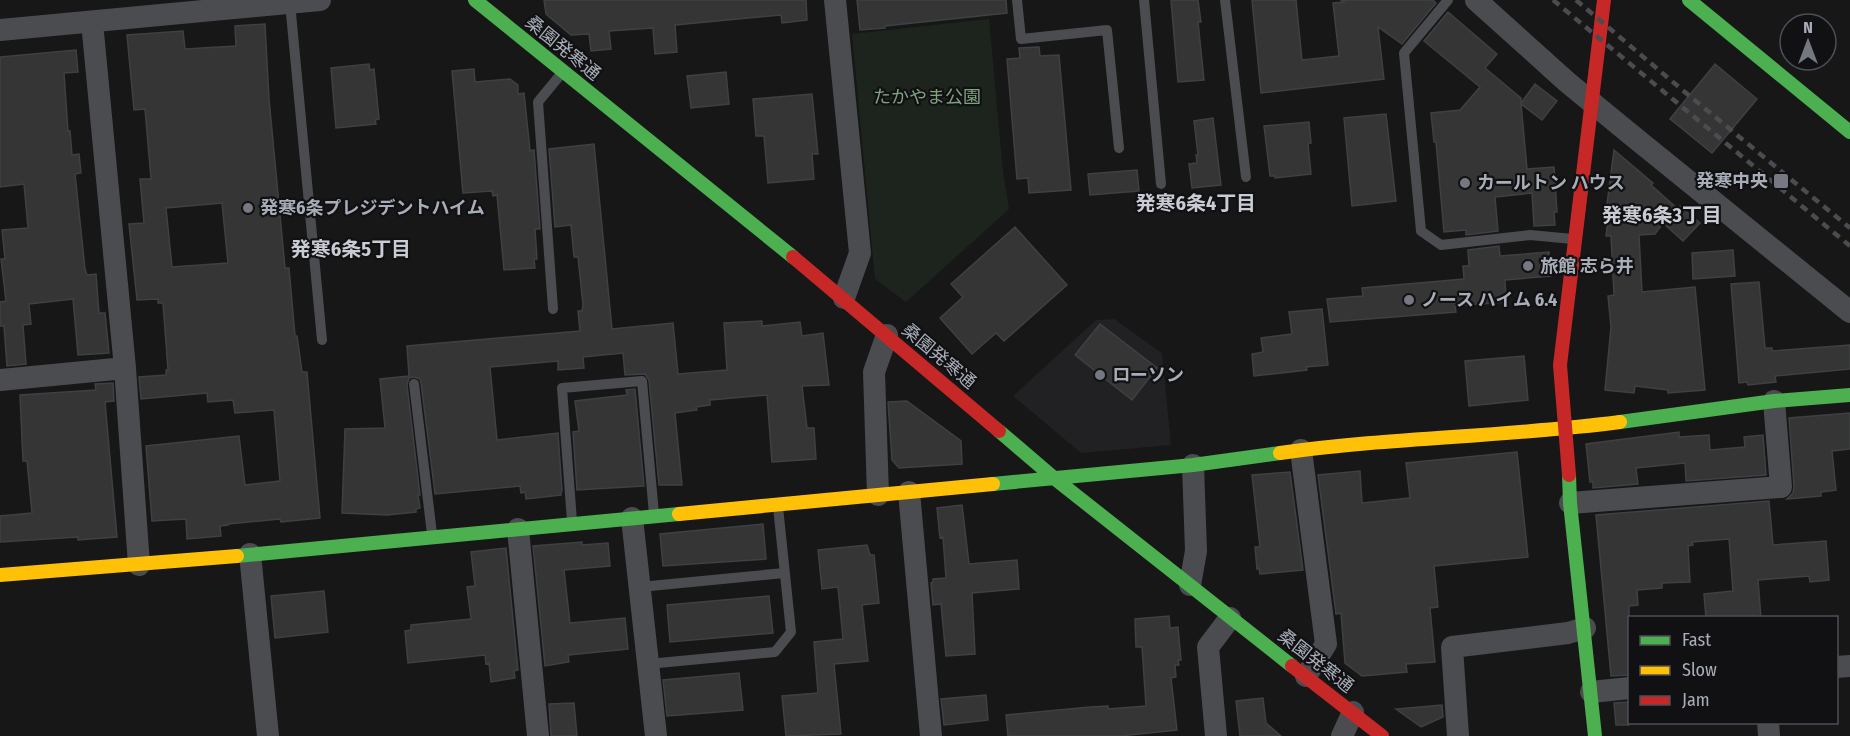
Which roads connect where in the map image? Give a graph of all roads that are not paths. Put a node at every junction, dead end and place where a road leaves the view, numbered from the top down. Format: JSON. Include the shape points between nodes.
{"nodes":[{"id":1,"x":320,"y":0,"type":"edge"},
{"id":2,"x":475,"y":0,"type":"edge"},
{"id":3,"x":835,"y":0,"type":"edge"},
{"id":4,"x":1017,"y":0,"type":"edge"},
{"id":5,"x":1144,"y":0,"type":"edge"},
{"id":6,"x":1225,"y":0,"type":"edge"},
{"id":7,"x":1448,"y":0,"type":"edge"},
{"id":8,"x":1476,"y":0,"type":"edge"},
{"id":9,"x":1604,"y":0,"type":"edge"},
{"id":10,"x":1689,"y":0,"type":"edge"},
{"id":11,"x":282,"y":2,"type":"edge"},
{"id":12,"x":92,"y":22,"type":"junction"},
{"id":13,"x":0,"y":30,"type":"edge"},
{"id":14,"x":564,"y":72,"type":"junction"},
{"id":15,"x":1592,"y":100,"type":"junction"},
{"id":16,"x":1850,"y":132,"type":"edge"},
{"id":17,"x":1119,"y":148,"type":"dead end"},
{"id":18,"x":1246,"y":177,"type":"dead end"},
{"id":19,"x":1161,"y":184,"type":"dead end"},
{"id":20,"x":1576,"y":240,"type":"junction"},
{"id":21,"x":844,"y":298,"type":"junction"},
{"id":22,"x":553,"y":309,"type":"dead end"},
{"id":23,"x":1850,"y":312,"type":"edge"},
{"id":24,"x":887,"y":335,"type":"junction"},
{"id":25,"x":322,"y":340,"type":"dead end"},
{"id":26,"x":125,"y":369,"type":"junction"},
{"id":27,"x":0,"y":380,"type":"edge"},
{"id":28,"x":414,"y":384,"type":"dead end"},
{"id":29,"x":1850,"y":396,"type":"edge"},
{"id":30,"x":1774,"y":401,"type":"junction"},
{"id":31,"x":1566,"y":429,"type":"junction"},
{"id":32,"x":1301,"y":450,"type":"junction"},
{"id":33,"x":1192,"y":465,"type":"junction"},
{"id":34,"x":1054,"y":478,"type":"junction"},
{"id":35,"x":909,"y":492,"type":"junction"},
{"id":36,"x":878,"y":495,"type":"junction"},
{"id":37,"x":1570,"y":503,"type":"junction"},
{"id":38,"x":778,"y":504,"type":"junction"},
{"id":39,"x":643,"y":517,"type":"junction"},
{"id":40,"x":572,"y":524,"type":"junction"},
{"id":41,"x":518,"y":529,"type":"junction"},
{"id":42,"x":432,"y":537,"type":"junction"},
{"id":43,"x":250,"y":554,"type":"junction"},
{"id":44,"x":139,"y":565,"type":"junction"},
{"id":45,"x":784,"y":573,"type":"junction"},
{"id":46,"x":0,"y":575,"type":"edge"},
{"id":47,"x":1190,"y":585,"type":"junction"},
{"id":48,"x":640,"y":587,"type":"junction"},
{"id":49,"x":1230,"y":618,"type":"junction"},
{"id":50,"x":1585,"y":628,"type":"junction"},
{"id":51,"x":648,"y":664,"type":"junction"},
{"id":52,"x":1306,"y":676,"type":"junction"},
{"id":53,"x":1628,"y":688,"type":"edge"},
{"id":54,"x":1591,"y":692,"type":"junction"},
{"id":55,"x":1353,"y":712,"type":"junction"},
{"id":56,"x":268,"y":736,"type":"edge"},
{"id":57,"x":538,"y":736,"type":"edge"},
{"id":58,"x":656,"y":736,"type":"edge"},
{"id":59,"x":931,"y":736,"type":"edge"},
{"id":60,"x":1216,"y":736,"type":"edge"},
{"id":61,"x":1342,"y":736,"type":"edge"},
{"id":62,"x":1382,"y":736,"type":"edge"},
{"id":63,"x":1458,"y":736,"type":"edge"},
{"id":64,"x":1596,"y":736,"type":"edge"}],
"edges":[{"from":1,"to":11,"type":"street"},
{"from":2,"to":14,"type":"street","name":"桑園発寒通"},
{"from":3,"to":21,"type":"street","via":[[860,253]]},
{"from":4,"to":17,"type":"lane","via":[[1021,39],[1107,30]]},
{"from":5,"to":19,"type":"lane"},
{"from":6,"to":18,"type":"lane"},
{"from":7,"to":20,"type":"lane","via":[[1404,53],[1420,231],[1441,244],[1530,235]]},
{"from":8,"to":15,"type":"street"},
{"from":9,"to":15,"type":"street"},
{"from":10,"to":16,"type":"street"},
{"from":11,"to":12,"type":"street"},
{"from":11,"to":25,"type":"lane"},
{"from":12,"to":13,"type":"street"},
{"from":12,"to":26,"type":"street"},
{"from":14,"to":21,"type":"street","name":"桑園発寒通"},
{"from":14,"to":22,"type":"lane","via":[[538,102]]},
{"from":15,"to":20,"type":"street"},
{"from":15,"to":23,"type":"street"},
{"from":20,"to":31,"type":"street","via":[[1560,364]]},
{"from":21,"to":24,"type":"street","name":"桑園発寒通"},
{"from":24,"to":34,"type":"street","name":"桑園発寒通"},
{"from":24,"to":36,"type":"street","via":[[874,372]]},
{"from":26,"to":27,"type":"street"},
{"from":26,"to":44,"type":"street"},
{"from":28,"to":42,"type":"lane"},
{"from":29,"to":30,"type":"street"},
{"from":30,"to":31,"type":"street"},
{"from":30,"to":37,"type":"street","via":[[1781,487]]},
{"from":31,"to":32,"type":"street"},
{"from":31,"to":37,"type":"street"},
{"from":32,"to":33,"type":"street"},
{"from":32,"to":52,"type":"street","via":[[1326,644]]},
{"from":33,"to":34,"type":"street"},
{"from":33,"to":47,"type":"street","via":[[1196,551]]},
{"from":34,"to":35,"type":"street"},
{"from":34,"to":47,"type":"street","name":"桑園発寒通"},
{"from":35,"to":36,"type":"street"},
{"from":35,"to":59,"type":"street"},
{"from":36,"to":38,"type":"street"},
{"from":37,"to":50,"type":"street"},
{"from":38,"to":39,"type":"street"},
{"from":38,"to":45,"type":"lane"},
{"from":39,"to":40,"type":"street"},
{"from":39,"to":40,"type":"lane","via":[[642,381],[561,388]]},
{"from":39,"to":48,"type":"street"},
{"from":40,"to":41,"type":"street"},
{"from":41,"to":42,"type":"street"},
{"from":41,"to":57,"type":"street"},
{"from":42,"to":43,"type":"street"},
{"from":43,"to":44,"type":"street"},
{"from":43,"to":56,"type":"street"},
{"from":44,"to":46,"type":"street"},
{"from":45,"to":48,"type":"lane"},
{"from":45,"to":51,"type":"lane","via":[[791,632],[775,652]]},
{"from":47,"to":49,"type":"street","name":"桑園発寒通"},
{"from":48,"to":51,"type":"street"},
{"from":49,"to":52,"type":"street","name":"桑園発寒通"},
{"from":49,"to":60,"type":"street","via":[[1208,647]]},
{"from":50,"to":54,"type":"street"},
{"from":50,"to":63,"type":"street","via":[[1452,647]]},
{"from":51,"to":58,"type":"street"},
{"from":52,"to":55,"type":"street","name":"桑園発寒通"},
{"from":53,"to":54,"type":"street"},
{"from":54,"to":64,"type":"street"},
{"from":55,"to":61,"type":"street"},
{"from":55,"to":62,"type":"street","name":"桑園発寒通"}]}
